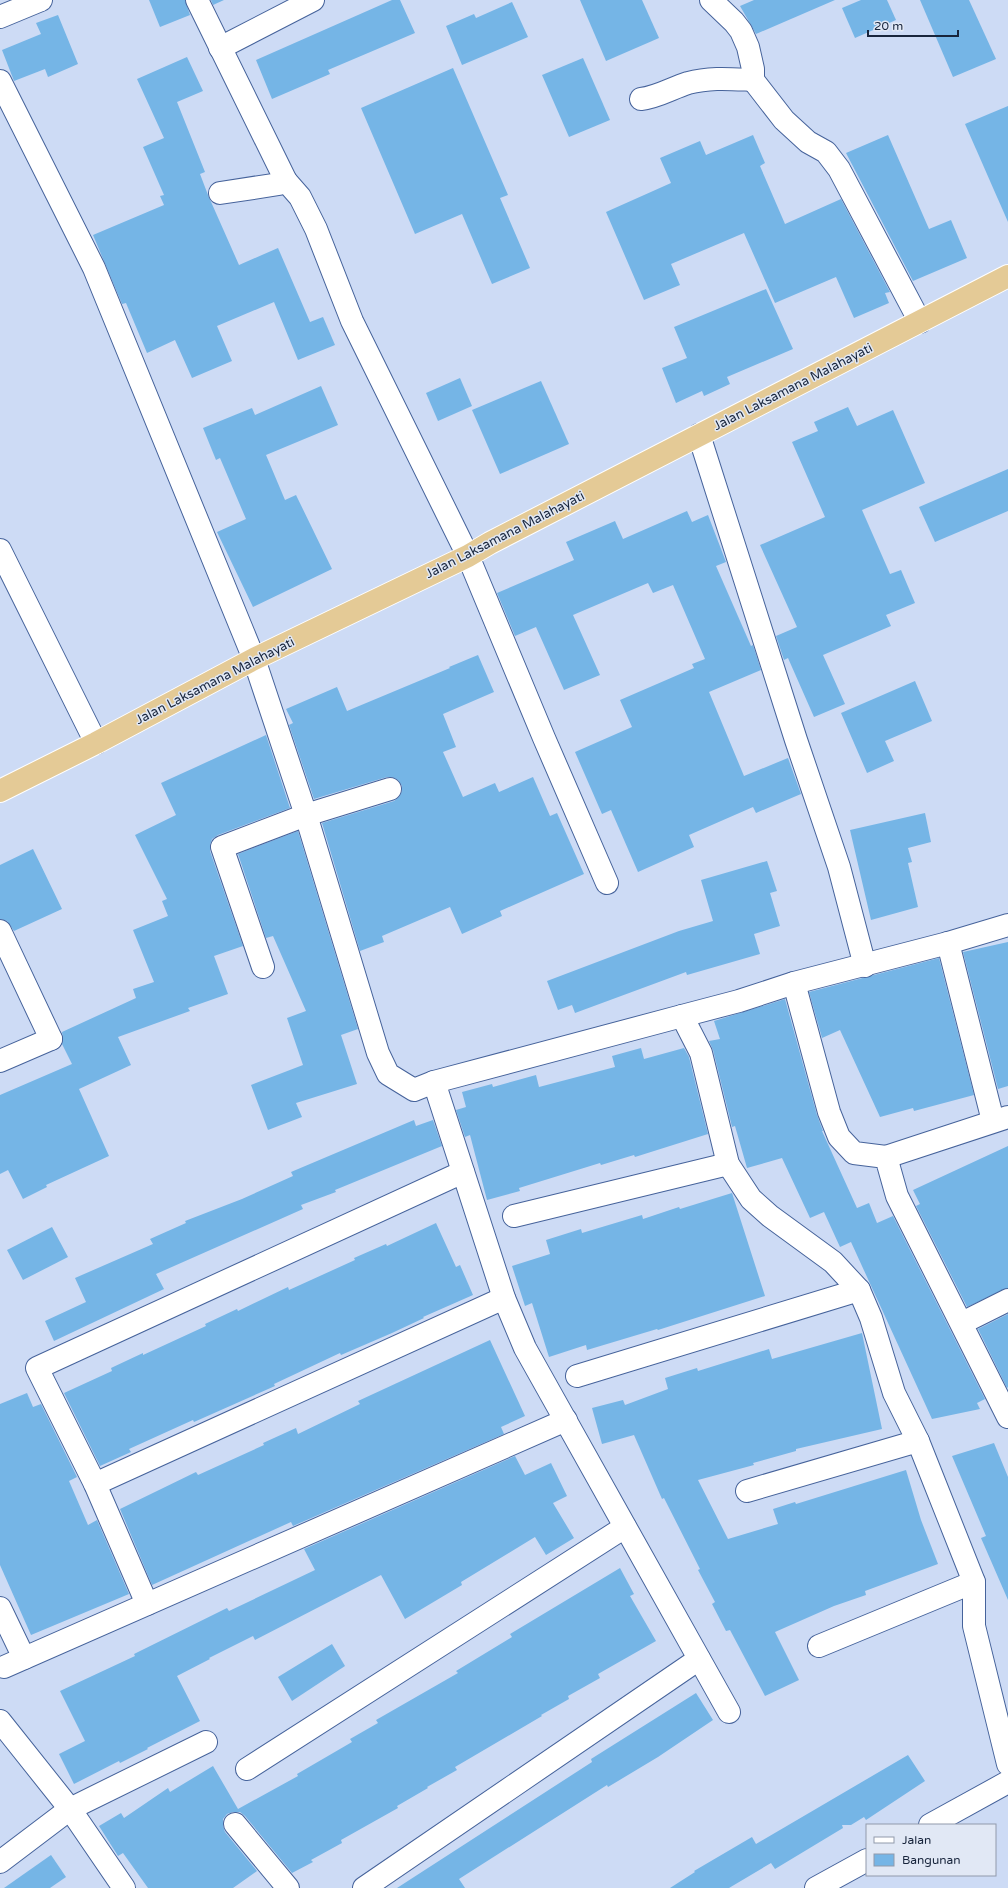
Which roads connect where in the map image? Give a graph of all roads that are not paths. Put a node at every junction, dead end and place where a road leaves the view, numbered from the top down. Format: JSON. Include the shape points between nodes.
{"nodes":[{"id":1,"x":42,"y":0,"type":"edge"},
{"id":2,"x":197,"y":0,"type":"edge"},
{"id":3,"x":313,"y":0,"type":"edge"},
{"id":4,"x":711,"y":0,"type":"edge"},
{"id":5,"x":0,"y":17,"type":"edge"},
{"id":6,"x":220,"y":48,"type":"junction"},
{"id":7,"x":753,"y":80,"type":"junction"},
{"id":8,"x":0,"y":81,"type":"edge"},
{"id":9,"x":641,"y":99,"type":"dead end"},
{"id":10,"x":286,"y":181,"type":"junction"},
{"id":11,"x":220,"y":193,"type":"dead end"},
{"id":12,"x":1008,"y":276,"type":"edge"},
{"id":13,"x":920,"y":322,"type":"junction"},
{"id":14,"x":699,"y":435,"type":"junction"},
{"id":15,"x":0,"y":550,"type":"edge"},
{"id":16,"x":468,"y":556,"type":"junction"},
{"id":17,"x":254,"y":659,"type":"junction"},
{"id":18,"x":96,"y":743,"type":"junction"},
{"id":19,"x":390,"y":789,"type":"dead end"},
{"id":20,"x":0,"y":791,"type":"edge"},
{"id":21,"x":306,"y":815,"type":"junction"},
{"id":22,"x":607,"y":883,"type":"dead end"},
{"id":23,"x":1008,"y":924,"type":"edge"},
{"id":24,"x":0,"y":931,"type":"edge"},
{"id":25,"x":948,"y":943,"type":"junction"},
{"id":26,"x":865,"y":966,"type":"junction"},
{"id":27,"x":263,"y":967,"type":"dead end"},
{"id":28,"x":794,"y":983,"type":"junction"},
{"id":29,"x":682,"y":1016,"type":"junction"},
{"id":30,"x":0,"y":1062,"type":"edge"},
{"id":31,"x":434,"y":1082,"type":"junction"},
{"id":32,"x":1001,"y":1119,"type":"edge"},
{"id":33,"x":886,"y":1157,"type":"junction"},
{"id":34,"x":728,"y":1164,"type":"junction"},
{"id":35,"x":463,"y":1172,"type":"junction"},
{"id":36,"x":514,"y":1216,"type":"dead end"},
{"id":37,"x":858,"y":1290,"type":"junction"},
{"id":38,"x":504,"y":1298,"type":"junction"},
{"id":39,"x":1008,"y":1300,"type":"edge"},
{"id":40,"x":962,"y":1323,"type":"junction"},
{"id":41,"x":577,"y":1376,"type":"dead end"},
{"id":42,"x":1008,"y":1417,"type":"edge"},
{"id":43,"x":566,"y":1420,"type":"junction"},
{"id":44,"x":918,"y":1441,"type":"junction"},
{"id":45,"x":95,"y":1484,"type":"junction"},
{"id":46,"x":747,"y":1491,"type":"dead end"},
{"id":47,"x":626,"y":1527,"type":"junction"},
{"id":48,"x":974,"y":1582,"type":"junction"},
{"id":49,"x":147,"y":1604,"type":"junction"},
{"id":50,"x":0,"y":1608,"type":"edge"},
{"id":51,"x":819,"y":1646,"type":"dead end"},
{"id":52,"x":24,"y":1658,"type":"junction"},
{"id":53,"x":699,"y":1659,"type":"junction"},
{"id":54,"x":4,"y":1667,"type":"dead end"},
{"id":55,"x":729,"y":1712,"type":"dead end"},
{"id":56,"x":0,"y":1721,"type":"edge"},
{"id":57,"x":1004,"y":1722,"type":"edge"},
{"id":58,"x":206,"y":1742,"type":"dead end"},
{"id":59,"x":1008,"y":1764,"type":"edge"},
{"id":60,"x":247,"y":1769,"type":"dead end"},
{"id":61,"x":1008,"y":1782,"type":"edge"},
{"id":62,"x":70,"y":1809,"type":"junction"},
{"id":63,"x":235,"y":1824,"type":"dead end"},
{"id":64,"x":932,"y":1824,"type":"edge"},
{"id":65,"x":866,"y":1861,"type":"edge"},
{"id":66,"x":0,"y":1862,"type":"edge"},
{"id":67,"x":124,"y":1888,"type":"edge"},
{"id":68,"x":288,"y":1888,"type":"edge"},
{"id":69,"x":364,"y":1888,"type":"edge"},
{"id":70,"x":816,"y":1888,"type":"edge"}],
"edges":[{"from":1,"to":5,"type":"street"},
{"from":2,"to":6,"type":"street"},
{"from":3,"to":6,"type":"street"},
{"from":4,"to":7,"type":"street","via":[[741,31],[748,47]]},
{"from":6,"to":10,"type":"street"},
{"from":7,"to":9,"type":"street","via":[[720,78],[688,83]]},
{"from":7,"to":13,"type":"street","via":[[784,120],[796,132],[826,152],[840,169]]},
{"from":8,"to":17,"type":"street","via":[[94,268]]},
{"from":10,"to":11,"type":"street"},
{"from":10,"to":16,"type":"street","via":[[300,197],[316,229],[352,321]]},
{"from":12,"to":13,"type":"highway","name":"Jalan Laksamana Malahayati"},
{"from":13,"to":14,"type":"highway","name":"Jalan Laksamana Malahayati"},
{"from":14,"to":16,"type":"highway","name":"Jalan Laksamana Malahayati"},
{"from":14,"to":26,"type":"street","via":[[839,867]]},
{"from":15,"to":18,"type":"street"},
{"from":16,"to":17,"type":"highway","name":"Jalan Laksamana Malahayati"},
{"from":16,"to":22,"type":"street"},
{"from":17,"to":18,"type":"highway","name":"Jalan Laksamana Malahayati"},
{"from":17,"to":21,"type":"street"},
{"from":18,"to":20,"type":"highway","name":"Jalan Laksamana Malahayati"},
{"from":19,"to":21,"type":"street"},
{"from":21,"to":27,"type":"street","via":[[222,847]]},
{"from":21,"to":31,"type":"street","via":[[378,1053],[388,1074],[414,1090]]},
{"from":23,"to":25,"type":"street"},
{"from":24,"to":30,"type":"street","via":[[49,1039]]},
{"from":25,"to":26,"type":"street"},
{"from":25,"to":32,"type":"street"},
{"from":26,"to":28,"type":"street"},
{"from":28,"to":29,"type":"street"},
{"from":28,"to":33,"type":"street","via":[[829,1112],[839,1137],[854,1153]]},
{"from":29,"to":31,"type":"street"},
{"from":29,"to":34,"type":"street","via":[[701,1054]]},
{"from":31,"to":35,"type":"street"},
{"from":32,"to":33,"type":"street"},
{"from":33,"to":40,"type":"street","via":[[897,1196]]},
{"from":34,"to":36,"type":"street"},
{"from":34,"to":37,"type":"street","via":[[751,1199],[833,1262]]},
{"from":35,"to":38,"type":"street"},
{"from":35,"to":45,"type":"street","via":[[37,1368]]},
{"from":37,"to":41,"type":"street"},
{"from":37,"to":44,"type":"street","via":[[871,1318],[894,1393]]},
{"from":38,"to":43,"type":"street","via":[[525,1348]]},
{"from":38,"to":45,"type":"street"},
{"from":39,"to":40,"type":"street"},
{"from":40,"to":42,"type":"street"},
{"from":43,"to":47,"type":"street"},
{"from":43,"to":49,"type":"street"},
{"from":44,"to":46,"type":"street"},
{"from":44,"to":48,"type":"street"},
{"from":45,"to":49,"type":"street"},
{"from":47,"to":53,"type":"street"},
{"from":47,"to":60,"type":"street"},
{"from":48,"to":51,"type":"street"},
{"from":48,"to":57,"type":"street","via":[[974,1626]]},
{"from":49,"to":52,"type":"street"},
{"from":50,"to":52,"type":"street"},
{"from":52,"to":54,"type":"street"},
{"from":53,"to":55,"type":"street"},
{"from":53,"to":69,"type":"street"},
{"from":56,"to":62,"type":"street"},
{"from":57,"to":59,"type":"street"},
{"from":58,"to":62,"type":"street"},
{"from":61,"to":64,"type":"street"},
{"from":62,"to":66,"type":"street"},
{"from":62,"to":67,"type":"street"},
{"from":63,"to":68,"type":"street"},
{"from":65,"to":70,"type":"street"}]}
